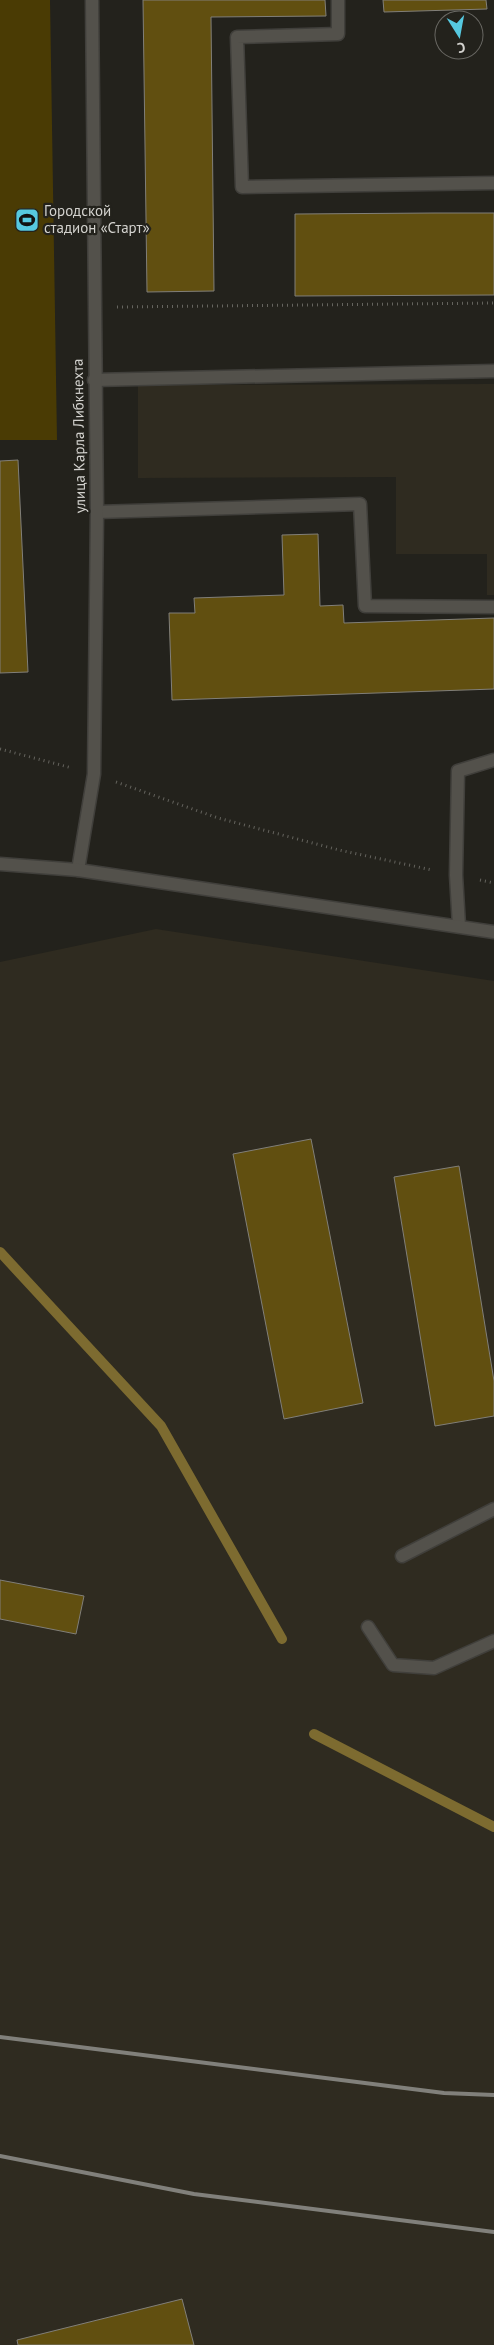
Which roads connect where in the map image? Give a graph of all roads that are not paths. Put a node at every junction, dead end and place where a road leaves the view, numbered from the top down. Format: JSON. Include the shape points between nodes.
{"nodes":[{"id":1,"x":92,"y":0,"type":"edge"},
{"id":2,"x":338,"y":0,"type":"edge"},
{"id":3,"x":494,"y":183,"type":"edge"},
{"id":4,"x":494,"y":371,"type":"edge"},
{"id":5,"x":94,"y":380,"type":"junction"},
{"id":6,"x":97,"y":512,"type":"junction"},
{"id":7,"x":494,"y":607,"type":"edge"},
{"id":8,"x":494,"y":760,"type":"edge"},
{"id":9,"x":0,"y":864,"type":"edge"},
{"id":10,"x":78,"y":870,"type":"junction"},
{"id":11,"x":460,"y":926,"type":"junction"},
{"id":12,"x":494,"y":932,"type":"edge"},
{"id":13,"x":494,"y":1509,"type":"edge"},
{"id":14,"x":402,"y":1556,"type":"dead end"},
{"id":15,"x":368,"y":1626,"type":"dead end"},
{"id":16,"x":494,"y":1640,"type":"edge"}],
"edges":[{"from":1,"to":5,"type":"street","name":"улица Карла Либкнехта"},
{"from":2,"to":3,"type":"street","via":[[338,34],[237,37],[242,186]]},
{"from":4,"to":5,"type":"street"},
{"from":5,"to":6,"type":"street","name":"улица Карла Либкнехта"},
{"from":6,"to":7,"type":"street","via":[[360,504],[365,606]]},
{"from":6,"to":10,"type":"street","name":"улица Карла Либкнехта","via":[[94,774]]},
{"from":8,"to":11,"type":"street","via":[[458,771],[456,875]]},
{"from":9,"to":10,"type":"street"},
{"from":10,"to":11,"type":"street"},
{"from":11,"to":12,"type":"street"},
{"from":13,"to":14,"type":"street"},
{"from":15,"to":16,"type":"street","via":[[393,1666],[434,1668]]}]}
